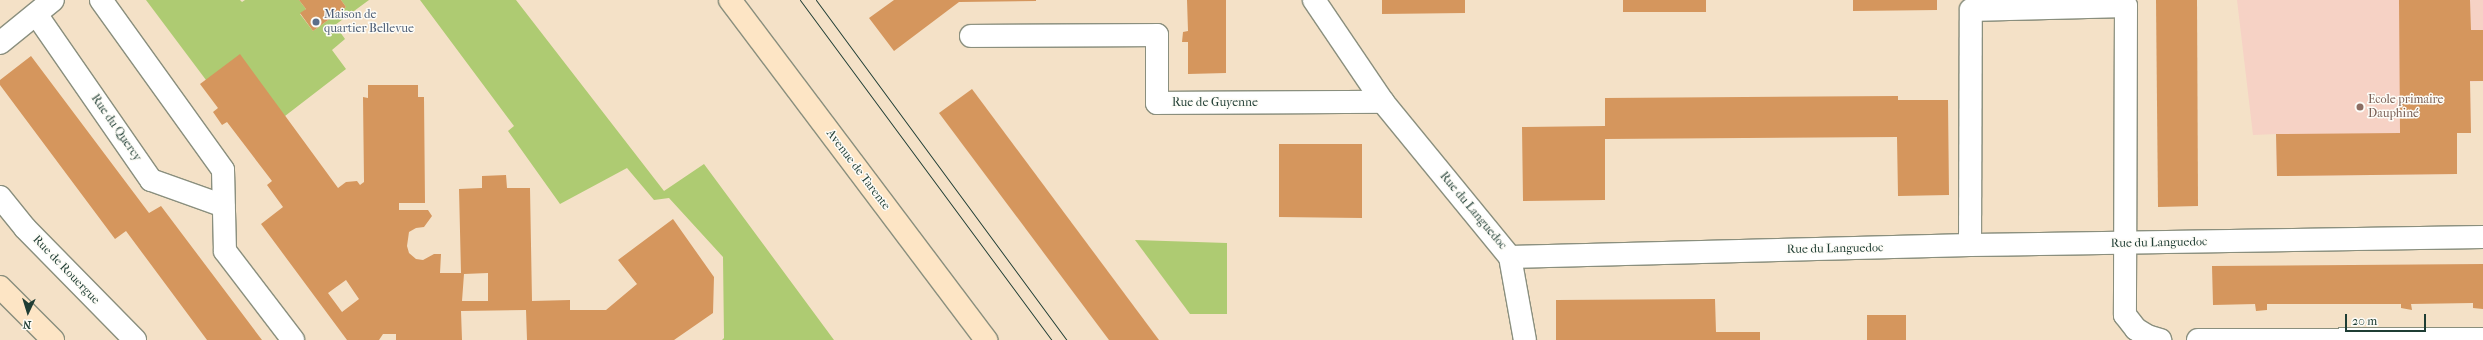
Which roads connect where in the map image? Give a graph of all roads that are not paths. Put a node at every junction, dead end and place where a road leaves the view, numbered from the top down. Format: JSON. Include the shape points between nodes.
{"nodes":[{"id":1,"x":53,"y":0,"type":"edge"},
{"id":2,"x":101,"y":0,"type":"edge"},
{"id":3,"x":1314,"y":0,"type":"edge"},
{"id":4,"x":740,"y":3,"type":"edge"},
{"id":5,"x":36,"y":14,"type":"junction"},
{"id":6,"x":971,"y":36,"type":"dead end"},
{"id":7,"x":0,"y":43,"type":"edge"},
{"id":8,"x":1383,"y":102,"type":"junction"},
{"id":9,"x":0,"y":197,"type":"edge"},
{"id":10,"x":224,"y":206,"type":"junction"},
{"id":11,"x":2483,"y":237,"type":"edge"},
{"id":12,"x":2124,"y":243,"type":"junction"},
{"id":13,"x":1970,"y":245,"type":"junction"},
{"id":14,"x":1510,"y":257,"type":"junction"},
{"id":15,"x":0,"y":287,"type":"edge"},
{"id":16,"x":2483,"y":339,"type":"edge"},
{"id":17,"x":53,"y":340,"type":"edge"},
{"id":18,"x":134,"y":340,"type":"edge"},
{"id":19,"x":293,"y":340,"type":"edge"},
{"id":20,"x":986,"y":340,"type":"edge"},
{"id":21,"x":1525,"y":340,"type":"edge"},
{"id":22,"x":2160,"y":340,"type":"edge"},
{"id":23,"x":2198,"y":340,"type":"edge"}],
"edges":[{"from":1,"to":5,"type":"street"},
{"from":2,"to":10,"type":"street","via":[[223,170]]},
{"from":3,"to":8,"type":"street","name":"Rue du Languedoc"},
{"from":4,"to":20,"type":"street","name":"Avenue de Tarente"},
{"from":5,"to":7,"type":"street"},
{"from":5,"to":10,"type":"street","name":"Rue du Quercy","via":[[151,180]]},
{"from":6,"to":8,"type":"street","name":"Rue de Guyenne","via":[[1157,35],[1157,103]]},
{"from":8,"to":14,"type":"street","name":"Rue du Languedoc"},
{"from":9,"to":18,"type":"street","name":"Rue de Rouergue","via":[[25,228]]},
{"from":10,"to":19,"type":"street","via":[[225,251]]},
{"from":11,"to":12,"type":"street","name":"Rue du Languedoc"},
{"from":12,"to":13,"type":"street","name":"Rue du Languedoc"},
{"from":12,"to":13,"type":"street","via":[[2126,6],[1971,10]]},
{"from":12,"to":22,"type":"street","via":[[2125,315],[2136,329]]},
{"from":13,"to":14,"type":"street","name":"Rue du Languedoc"},
{"from":14,"to":21,"type":"street"},
{"from":15,"to":17,"type":"street"},
{"from":16,"to":23,"type":"street"}]}
